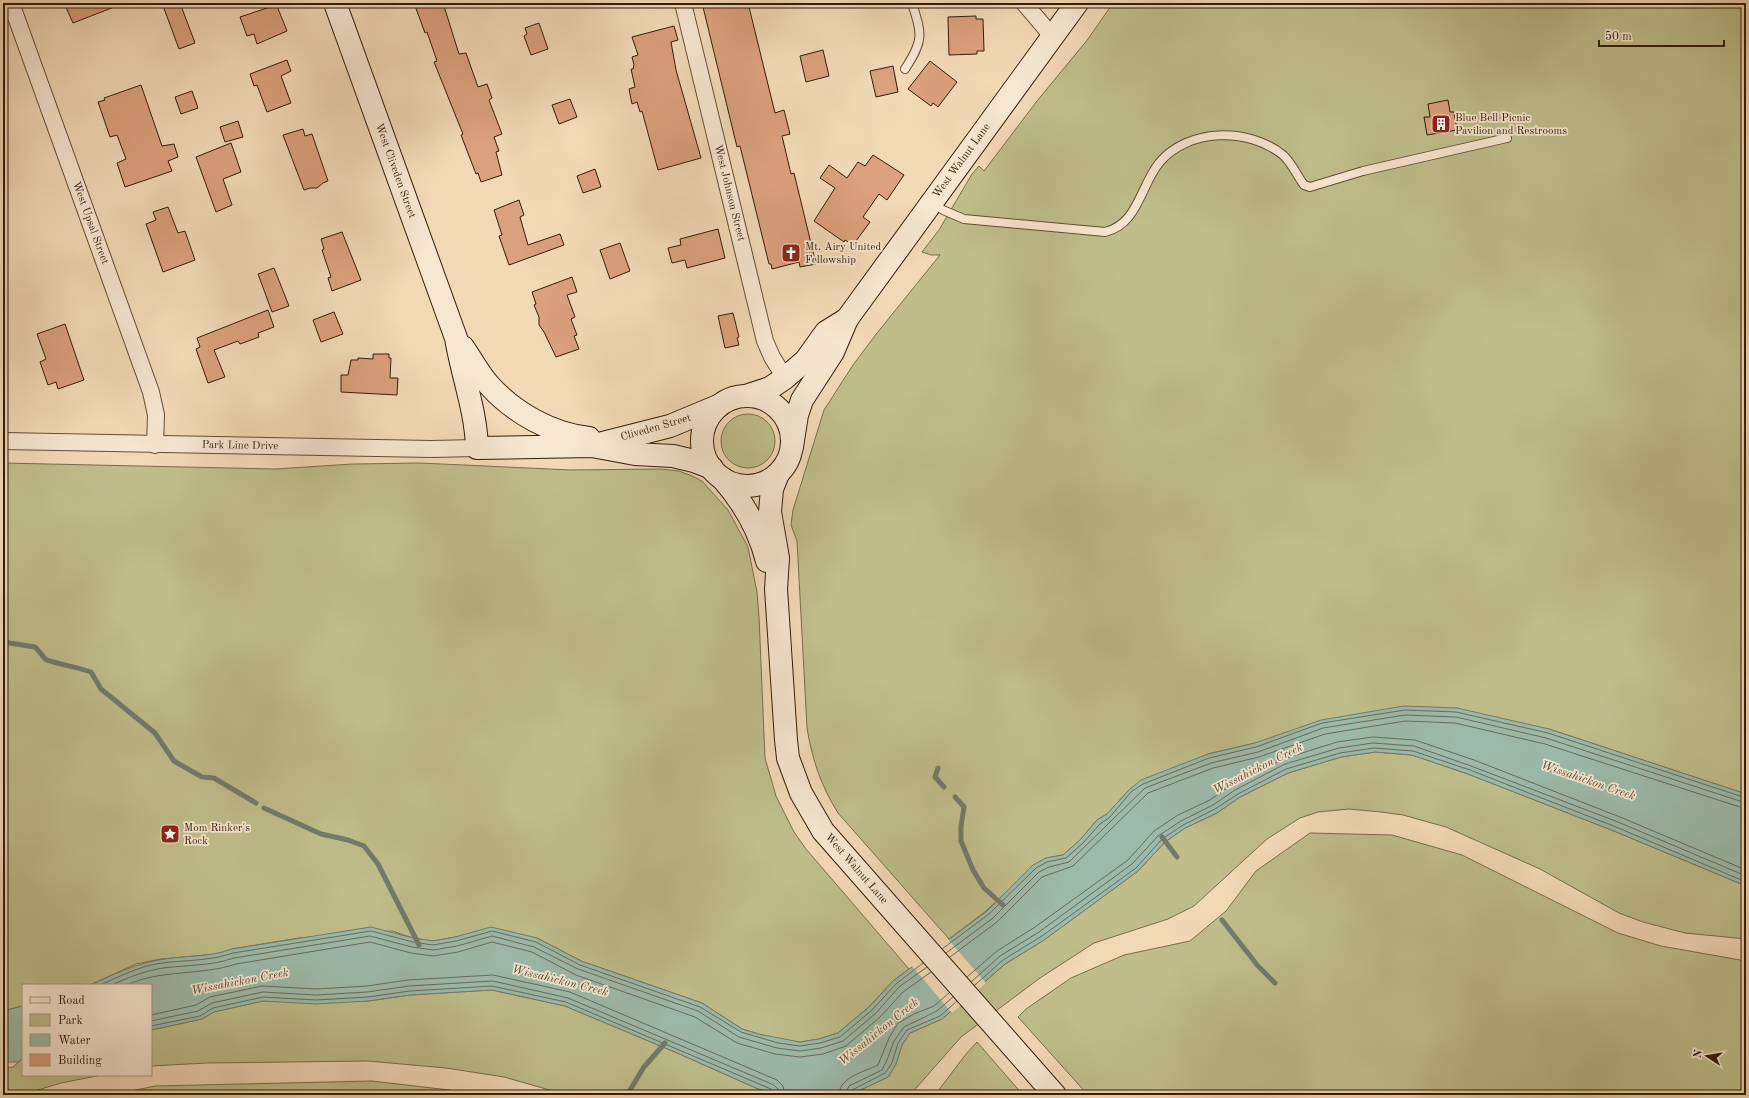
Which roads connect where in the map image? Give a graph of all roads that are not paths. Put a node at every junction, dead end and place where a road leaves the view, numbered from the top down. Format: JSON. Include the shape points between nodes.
{"nodes":[{"id":1,"x":11,"y":3,"type":"edge"},
{"id":2,"x":335,"y":3,"type":"edge"},
{"id":3,"x":683,"y":3,"type":"edge"},
{"id":4,"x":912,"y":3,"type":"edge"},
{"id":5,"x":1024,"y":3,"type":"edge"},
{"id":6,"x":1077,"y":3,"type":"edge"},
{"id":7,"x":1052,"y":36,"type":"junction"},
{"id":8,"x":905,"y":69,"type":"dead end"},
{"id":9,"x":1507,"y":138,"type":"dead end"},
{"id":10,"x":932,"y":202,"type":"junction"},
{"id":11,"x":847,"y":319,"type":"junction"},
{"id":12,"x":456,"y":338,"type":"junction"},
{"id":13,"x":785,"y":378,"type":"junction"},
{"id":14,"x":746,"y":396,"type":"junction"},
{"id":15,"x":719,"y":405,"type":"junction"},
{"id":16,"x":624,"y":438,"type":"junction"},
{"id":17,"x":3,"y":441,"type":"edge"},
{"id":18,"x":155,"y":445,"type":"junction"},
{"id":19,"x":592,"y":446,"type":"junction"},
{"id":20,"x":792,"y":447,"type":"junction"},
{"id":21,"x":478,"y":448,"type":"junction"},
{"id":22,"x":716,"y":472,"type":"junction"},
{"id":23,"x":778,"y":474,"type":"junction"},
{"id":24,"x":776,"y":589,"type":"junction"},
{"id":25,"x":1055,"y":1095,"type":"edge"}],
"edges":[{"from":1,"to":18,"type":"street","name":"West Upsal Street","via":[[151,392],[156,424]]},
{"from":2,"to":12,"type":"street","name":"West Cliveden Street"},
{"from":3,"to":13,"type":"street","name":"West Johnson Street","via":[[765,341]]},
{"from":4,"to":8,"type":"lane","via":[[919,27],[920,42]]},
{"from":5,"to":7,"type":"street"},
{"from":6,"to":7,"type":"street","name":"West Walnut Lane"},
{"from":7,"to":10,"type":"street","name":"West Walnut Lane"},
{"from":9,"to":10,"type":"lane","via":[[1363,171],[1310,186],[1304,185],[1284,156],[1270,147],[1237,136],[1204,137],[1189,141],[1173,150],[1159,163],[1131,215],[1119,227],[1105,232],[964,218],[943,210]]},
{"from":10,"to":11,"type":"street","name":"West Walnut Lane"},
{"from":11,"to":13,"type":"street","name":"West Walnut Lane","via":[[826,332],[806,360]]},
{"from":11,"to":20,"type":"street","name":"West Walnut Lane","via":[[833,352],[802,400]]},
{"from":12,"to":16,"type":"street","name":"West Cliveden Street","via":[[489,385],[519,411],[554,430],[594,439]]},
{"from":12,"to":21,"type":"street","name":"West Cliveden Street","via":[[475,418]]},
{"from":13,"to":14,"type":"street","name":"West Walnut Lane","via":[[770,388]]},
{"from":14,"to":15,"type":"street"},
{"from":14,"to":20,"type":"street","via":[[765,399],[781,410],[791,428]]},
{"from":15,"to":16,"type":"street","name":"Cliveden Street","via":[[670,426]]},
{"from":15,"to":22,"type":"street","via":[[712,412],[703,430],[703,450]]},
{"from":16,"to":19,"type":"street","name":"Cliveden Street"},
{"from":17,"to":18,"type":"street","name":"Park Line Drive"},
{"from":18,"to":21,"type":"street","name":"Park Line Drive"},
{"from":19,"to":21,"type":"street","name":"Cliveden Street"},
{"from":19,"to":22,"type":"street","name":"Cliveden Street","via":[[635,454],[673,456],[694,461]]},
{"from":20,"to":23,"type":"street","via":[[787,462]]},
{"from":22,"to":23,"type":"street","via":[[728,481],[745,486],[763,484]]},
{"from":22,"to":24,"type":"street","name":"West Walnut Lane","via":[[735,493],[750,517],[764,546]]},
{"from":23,"to":24,"type":"street","name":"West Walnut Lane","via":[[770,501],[778,558]]},
{"from":24,"to":25,"type":"street","name":"West Walnut Lane","via":[[788,758],[801,793],[823,831]]}]}
